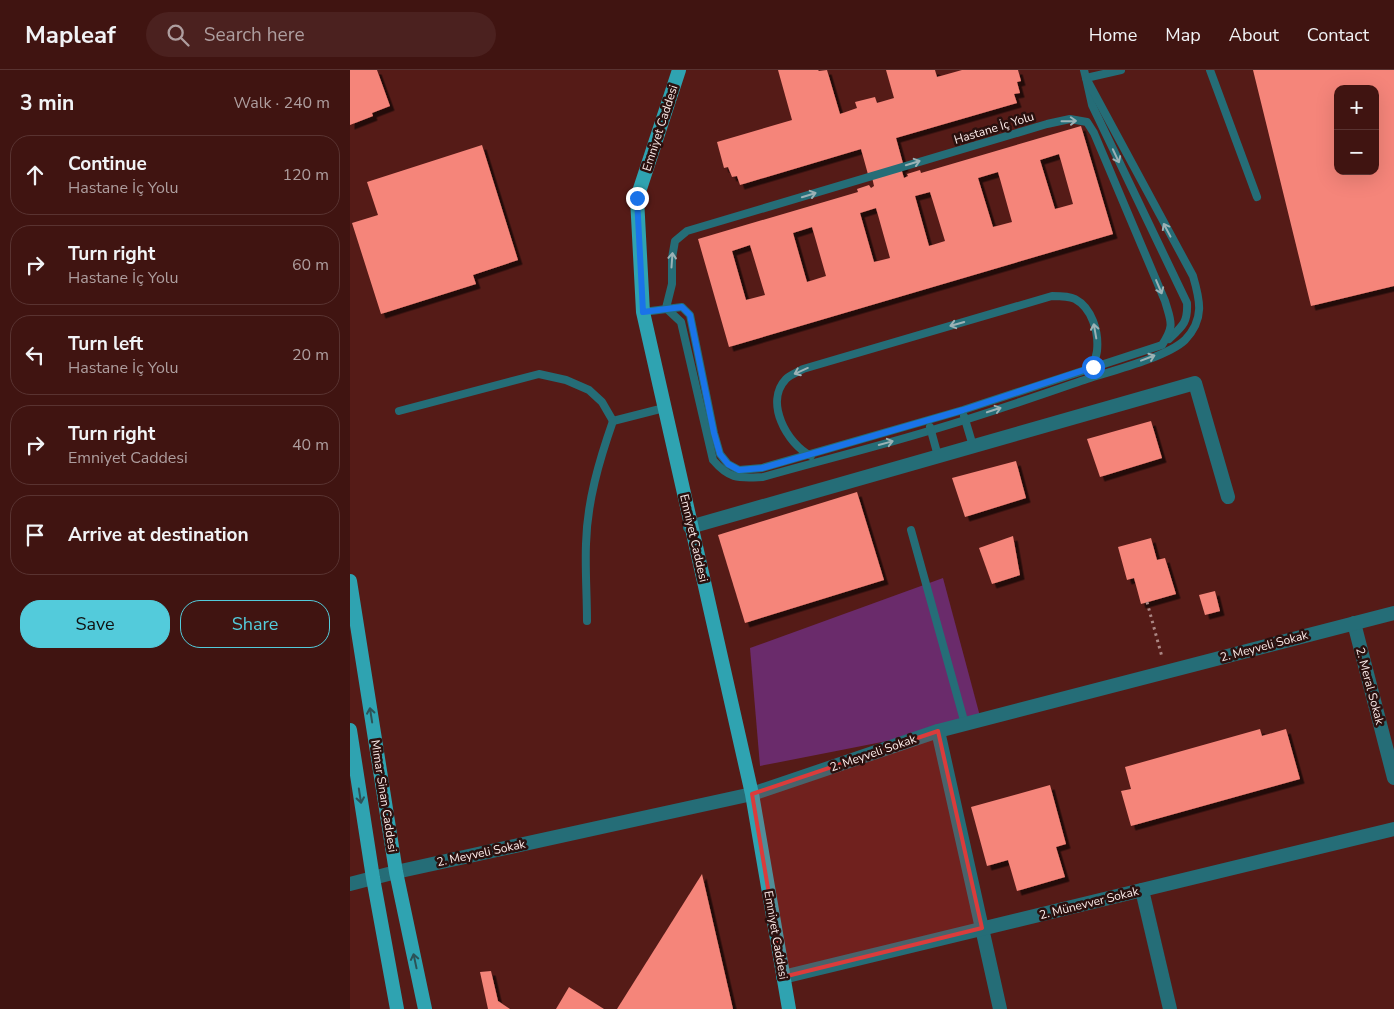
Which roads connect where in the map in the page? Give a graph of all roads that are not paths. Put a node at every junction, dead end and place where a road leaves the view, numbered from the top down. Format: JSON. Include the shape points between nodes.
{"nodes":[{"id":1,"x":679,"y":70,"type":"edge"},
{"id":2,"x":1121,"y":70,"type":"edge"},
{"id":3,"x":1210,"y":70,"type":"edge"},
{"id":4,"x":1085,"y":74,"type":"edge"},
{"id":5,"x":1257,"y":197,"type":"dead end"},
{"id":6,"x":666,"y":308,"type":"junction"},
{"id":7,"x":643,"y":312,"type":"junction"},
{"id":8,"x":1162,"y":345,"type":"junction"},
{"id":9,"x":1093,"y":367,"type":"junction"},
{"id":10,"x":1089,"y":379,"type":"junction"},
{"id":11,"x":664,"y":408,"type":"junction"},
{"id":12,"x":963,"y":410,"type":"junction"},
{"id":13,"x":399,"y":412,"type":"dead end"},
{"id":14,"x":928,"y":420,"type":"junction"},
{"id":15,"x":965,"y":420,"type":"junction"},
{"id":16,"x":613,"y":421,"type":"junction"},
{"id":17,"x":931,"y":430,"type":"junction"},
{"id":18,"x":973,"y":446,"type":"junction"},
{"id":19,"x":808,"y":454,"type":"junction"},
{"id":20,"x":938,"y":456,"type":"junction"},
{"id":21,"x":822,"y":461,"type":"junction"},
{"id":22,"x":1228,"y":497,"type":"dead end"},
{"id":23,"x":690,"y":527,"type":"junction"},
{"id":24,"x":911,"y":530,"type":"dead end"},
{"id":25,"x":350,"y":581,"type":"edge"},
{"id":26,"x":1394,"y":613,"type":"edge"},
{"id":27,"x":587,"y":621,"type":"dead end"},
{"id":28,"x":1354,"y":623,"type":"junction"},
{"id":29,"x":965,"y":724,"type":"junction"},
{"id":30,"x":350,"y":730,"type":"edge"},
{"id":31,"x":938,"y":731,"type":"junction"},
{"id":32,"x":1394,"y":778,"type":"edge"},
{"id":33,"x":752,"y":794,"type":"junction"},
{"id":34,"x":1394,"y":829,"type":"edge"},
{"id":35,"x":396,"y":872,"type":"junction"},
{"id":36,"x":373,"y":878,"type":"junction"},
{"id":37,"x":350,"y":884,"type":"edge"},
{"id":38,"x":1142,"y":890,"type":"junction"},
{"id":39,"x":982,"y":928,"type":"junction"},
{"id":40,"x":783,"y":976,"type":"junction"},
{"id":41,"x":397,"y":1009,"type":"edge"},
{"id":42,"x":425,"y":1009,"type":"edge"},
{"id":43,"x":789,"y":1009,"type":"edge"},
{"id":44,"x":1000,"y":1009,"type":"edge"},
{"id":45,"x":1170,"y":1009,"type":"edge"}],
"edges":[{"from":1,"to":7,"type":"main road","name":"Emniyet Caddesi","via":[[637,198]]},
{"from":2,"to":4,"type":"lane"},
{"from":3,"to":5,"type":"lane"},
{"from":4,"to":8,"type":"lane","one_way":true,"via":[[1092,105],[1188,303],[1188,316],[1181,329]]},
{"from":10,"to":4,"type":"lane","one_way":true,"via":[[1167,351],[1184,340],[1198,318],[1200,300],[1192,276]]},
{"from":6,"to":7,"type":"lane"},
{"from":6,"to":8,"type":"lane","name":"Hastane İç Yolu","one_way":true,"via":[[672,284],[675,241],[687,231],[1070,119],[1087,122],[1094,133],[1165,300],[1171,332]]},
{"from":6,"to":19,"type":"lane","via":[[682,307],[690,315],[714,433],[720,454],[728,464],[739,470],[762,468]]},
{"from":6,"to":21,"type":"lane","via":[[681,322],[713,460],[723,472],[738,478],[763,477]]},
{"from":7,"to":11,"type":"main road","name":"Emniyet Caddesi"},
{"from":8,"to":9,"type":"lane"},
{"from":9,"to":10,"type":"lane"},
{"from":9,"to":12,"type":"lane"},
{"from":9,"to":19,"type":"lane","one_way":true,"via":[[1097,350],[1093,319],[1074,298],[1052,296],[803,369],[786,378],[777,394],[784,427],[797,447]]},
{"from":15,"to":10,"type":"lane","one_way":true},
{"from":11,"to":16,"type":"lane"},
{"from":11,"to":23,"type":"main road","name":"Emniyet Caddesi"},
{"from":12,"to":14,"type":"lane"},
{"from":12,"to":15,"type":"lane"},
{"from":13,"to":16,"type":"lane","via":[[539,374],[566,380],[589,390],[602,402]]},
{"from":14,"to":17,"type":"lane"},
{"from":14,"to":19,"type":"lane"},
{"from":15,"to":17,"type":"lane"},
{"from":15,"to":18,"type":"lane"},
{"from":16,"to":27,"type":"lane","via":[[589,510]]},
{"from":17,"to":20,"type":"lane"},
{"from":21,"to":17,"type":"lane","one_way":true},
{"from":18,"to":20,"type":"street"},
{"from":18,"to":22,"type":"street","via":[[1195,383]]},
{"from":19,"to":21,"type":"lane"},
{"from":20,"to":23,"type":"street"},
{"from":23,"to":33,"type":"main road","name":"Emniyet Caddesi"},
{"from":24,"to":29,"type":"lane"},
{"from":35,"to":25,"type":"main road","name":"Mimar Sinan Caddesi","one_way":true},
{"from":26,"to":28,"type":"street","name":"2. Meyveli Sokak"},
{"from":28,"to":29,"type":"street","name":"2. Meyveli Sokak"},
{"from":28,"to":32,"type":"street","name":"2. Meral Sokak"},
{"from":29,"to":31,"type":"street","name":"2. Meyveli Sokak"},
{"from":30,"to":36,"type":"main road","name":"Mimar Sinan Caddesi","one_way":true},
{"from":31,"to":33,"type":"street","name":"2. Meyveli Sokak"},
{"from":31,"to":39,"type":"street"},
{"from":33,"to":35,"type":"street","name":"2. Meyveli Sokak"},
{"from":33,"to":40,"type":"main road","name":"Emniyet Caddesi"},
{"from":34,"to":38,"type":"street","name":"2. Münevver Sokak"},
{"from":35,"to":36,"type":"street","name":"2. Meyveli Sokak"},
{"from":42,"to":35,"type":"main road","name":"Mimar Sinan Caddesi","one_way":true},
{"from":36,"to":37,"type":"street","name":"2. Meyveli Sokak"},
{"from":36,"to":41,"type":"main road","name":"Mimar Sinan Caddesi"},
{"from":38,"to":39,"type":"street","name":"2. Münevver Sokak"},
{"from":38,"to":45,"type":"street"},
{"from":39,"to":40,"type":"street","name":"2. Münevver Sokak"},
{"from":39,"to":44,"type":"street"},
{"from":40,"to":43,"type":"main road","name":"Emniyet Caddesi"}]}
